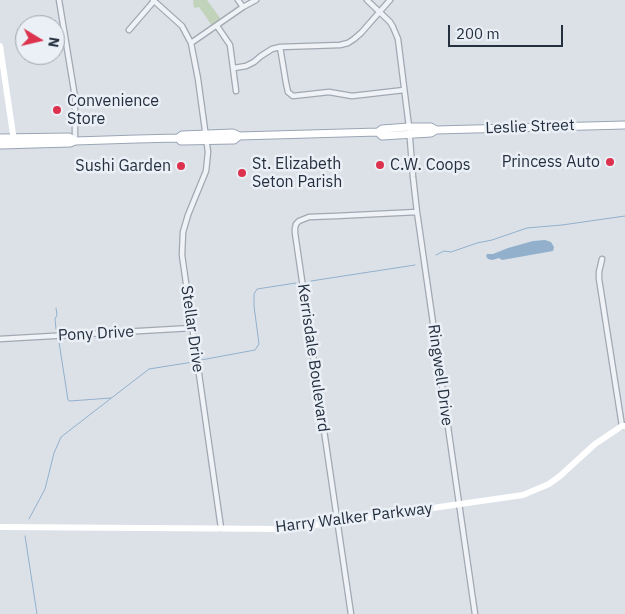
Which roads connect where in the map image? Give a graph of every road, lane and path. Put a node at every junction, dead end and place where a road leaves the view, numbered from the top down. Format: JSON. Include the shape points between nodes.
{"nodes":[{"id":1,"x":59,"y":0,"type":"edge"},
{"id":2,"x":154,"y":0,"type":"edge"},
{"id":3,"x":238,"y":0,"type":"edge"},
{"id":4,"x":256,"y":0,"type":"edge"},
{"id":5,"x":367,"y":0,"type":"edge"},
{"id":6,"x":390,"y":0,"type":"edge"},
{"id":7,"x":243,"y":7,"type":"junction"},
{"id":8,"x":380,"y":11,"type":"junction"},
{"id":9,"x":217,"y":26,"type":"junction"},
{"id":10,"x":129,"y":30,"type":"dead end"},
{"id":11,"x":191,"y":43,"type":"junction"},
{"id":12,"x":0,"y":46,"type":"edge"},
{"id":13,"x":280,"y":47,"type":"junction"},
{"id":14,"x":234,"y":68,"type":"junction"},
{"id":15,"x":404,"y":90,"type":"junction"},
{"id":16,"x":236,"y":91,"type":"dead end"},
{"id":17,"x":625,"y":125,"type":"edge"},
{"id":18,"x":409,"y":131,"type":"junction"},
{"id":19,"x":206,"y":137,"type":"junction"},
{"id":20,"x":0,"y":138,"type":"edge"},
{"id":21,"x":14,"y":141,"type":"junction"},
{"id":22,"x":75,"y":141,"type":"junction"},
{"id":23,"x":0,"y":145,"type":"edge"},
{"id":24,"x":417,"y":212,"type":"junction"},
{"id":25,"x":602,"y":258,"type":"dead end"},
{"id":26,"x":192,"y":328,"type":"junction"},
{"id":27,"x":0,"y":338,"type":"edge"},
{"id":28,"x":623,"y":426,"type":"edge"},
{"id":29,"x":458,"y":504,"type":"junction"},
{"id":30,"x":337,"y":522,"type":"junction"},
{"id":31,"x":0,"y":527,"type":"edge"},
{"id":32,"x":220,"y":528,"type":"junction"},
{"id":33,"x":351,"y":614,"type":"edge"},
{"id":34,"x":475,"y":614,"type":"edge"}],
"edges":[{"from":1,"to":22,"type":"street","via":[[75,97]]},
{"from":2,"to":10,"type":"street"},
{"from":2,"to":11,"type":"street","via":[[182,26]]},
{"from":3,"to":7,"type":"street"},
{"from":4,"to":7,"type":"street"},
{"from":5,"to":8,"type":"street","name":"Ringwell Drive"},
{"from":6,"to":8,"type":"street"},
{"from":7,"to":9,"type":"street"},
{"from":8,"to":13,"type":"street","via":[[348,43]]},
{"from":8,"to":15,"type":"street","name":"Ringwell Drive","via":[[398,39]]},
{"from":9,"to":11,"type":"street"},
{"from":9,"to":14,"type":"street","via":[[230,45]]},
{"from":11,"to":19,"type":"street","name":"Stellar Drive"},
{"from":12,"to":21,"type":"street"},
{"from":13,"to":14,"type":"street","via":[[246,66]]},
{"from":13,"to":15,"type":"street","via":[[288,92],[293,96],[329,92],[352,96]]},
{"from":14,"to":16,"type":"street"},
{"from":15,"to":18,"type":"street","name":"Ringwell Drive"},
{"from":17,"to":18,"type":"main road","name":"Leslie Street","via":[[436,130],[431,127]]},
{"from":18,"to":19,"type":"main road","name":"Leslie Street","via":[[382,128],[378,132],[239,136],[234,140]]},
{"from":18,"to":24,"type":"street","name":"Ringwell Drive"},
{"from":19,"to":22,"type":"main road","name":"Leslie Street","via":[[181,141],[178,138]]},
{"from":19,"to":26,"type":"street","name":"Stellar Drive","via":[[206,171],[188,215],[182,240]]},
{"from":20,"to":21,"type":"main road","name":"Leslie Street"},
{"from":21,"to":22,"type":"main road","name":"Leslie Street","via":[[69,137]]},
{"from":21,"to":23,"type":"main road","name":"Leslie Street"},
{"from":24,"to":29,"type":"street","name":"Ringwell Drive"},
{"from":24,"to":30,"type":"street","name":"Kerrisdale Boulevard","via":[[309,217],[296,224]]},
{"from":25,"to":28,"type":"street","via":[[599,280]]},
{"from":26,"to":27,"type":"street","name":"Pony Drive"},
{"from":26,"to":32,"type":"street","name":"Stellar Drive"},
{"from":28,"to":29,"type":"street","name":"Harry Walker Parkway","via":[[595,444],[549,484],[522,494]]},
{"from":29,"to":30,"type":"street","name":"Harry Walker Parkway"},
{"from":29,"to":34,"type":"street","name":"Ringwell Drive"},
{"from":30,"to":32,"type":"street","name":"Harry Walker Parkway","via":[[287,529]]},
{"from":30,"to":33,"type":"street","name":"Kerrisdale Boulevard"},
{"from":31,"to":32,"type":"street","name":"Harry Walker Parkway"}]}
